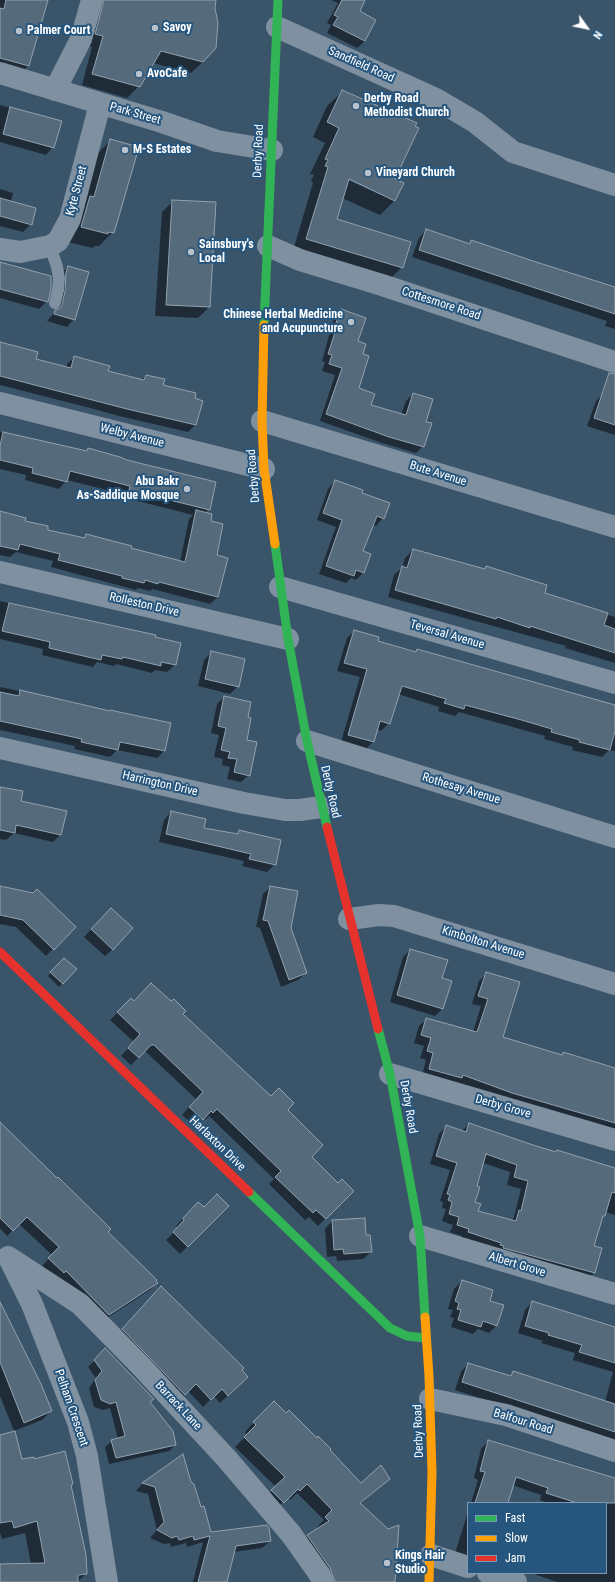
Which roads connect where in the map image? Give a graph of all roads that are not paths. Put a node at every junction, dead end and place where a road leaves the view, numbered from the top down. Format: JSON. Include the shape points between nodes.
{"nodes":[{"id":1,"x":92,"y":0,"type":"edge"},
{"id":2,"x":278,"y":0,"type":"edge"},
{"id":3,"x":277,"y":27,"type":"junction"},
{"id":4,"x":0,"y":73,"type":"edge"},
{"id":5,"x":55,"y":90,"type":"junction"},
{"id":6,"x":100,"y":104,"type":"junction"},
{"id":7,"x":272,"y":150,"type":"junction"},
{"id":8,"x":615,"y":185,"type":"edge"},
{"id":9,"x":50,"y":246,"type":"junction"},
{"id":10,"x":268,"y":246,"type":"junction"},
{"id":11,"x":0,"y":249,"type":"edge"},
{"id":12,"x":55,"y":303,"type":"dead end"},
{"id":13,"x":615,"y":362,"type":"edge"},
{"id":14,"x":0,"y":403,"type":"edge"},
{"id":15,"x":262,"y":421,"type":"junction"},
{"id":16,"x":264,"y":469,"type":"junction"},
{"id":17,"x":615,"y":527,"type":"edge"},
{"id":18,"x":0,"y":572,"type":"edge"},
{"id":19,"x":280,"y":587,"type":"junction"},
{"id":20,"x":288,"y":639,"type":"junction"},
{"id":21,"x":615,"y":683,"type":"edge"},
{"id":22,"x":307,"y":741,"type":"junction"},
{"id":23,"x":0,"y":748,"type":"edge"},
{"id":24,"x":321,"y":807,"type":"junction"},
{"id":25,"x":615,"y":837,"type":"edge"},
{"id":26,"x":349,"y":919,"type":"junction"},
{"id":27,"x":0,"y":952,"type":"edge"},
{"id":28,"x":615,"y":984,"type":"edge"},
{"id":29,"x":390,"y":1074,"type":"junction"},
{"id":30,"x":615,"y":1140,"type":"edge"},
{"id":31,"x":420,"y":1236,"type":"junction"},
{"id":32,"x":4,"y":1252,"type":"edge"},
{"id":33,"x":615,"y":1294,"type":"edge"},
{"id":34,"x":426,"y":1338,"type":"junction"},
{"id":35,"x":430,"y":1399,"type":"junction"},
{"id":36,"x":615,"y":1451,"type":"edge"},
{"id":37,"x":431,"y":1555,"type":"junction"},
{"id":38,"x":467,"y":1567,"type":"edge"},
{"id":39,"x":491,"y":1574,"type":"edge"},
{"id":40,"x":108,"y":1582,"type":"edge"},
{"id":41,"x":323,"y":1582,"type":"edge"},
{"id":42,"x":429,"y":1582,"type":"edge"},
{"id":43,"x":516,"y":1582,"type":"edge"}],
"edges":[{"from":1,"to":5,"type":"street","via":[[81,39]]},
{"from":2,"to":3,"type":"main road","name":"Derby Road"},
{"from":3,"to":7,"type":"main road","name":"Derby Road"},
{"from":3,"to":8,"type":"street","name":"Sandfield Road","via":[[436,99],[475,122],[513,152]]},
{"from":4,"to":5,"type":"street","name":"Park Street"},
{"from":5,"to":6,"type":"street","name":"Park Street"},
{"from":6,"to":7,"type":"street","name":"Park Street","via":[[217,141]]},
{"from":6,"to":9,"type":"street","name":"Kyte Street","via":[[70,220],[58,241]]},
{"from":7,"to":10,"type":"main road","name":"Derby Road"},
{"from":9,"to":11,"type":"street","via":[[20,252]]},
{"from":9,"to":12,"type":"lane","via":[[59,278]]},
{"from":10,"to":13,"type":"street","name":"Cottesmore Road","via":[[300,260]]},
{"from":10,"to":15,"type":"main road","name":"Derby Road"},
{"from":14,"to":16,"type":"street","name":"Welby Avenue"},
{"from":15,"to":16,"type":"main road","name":"Derby Road"},
{"from":15,"to":17,"type":"street","name":"Bute Avenue"},
{"from":16,"to":19,"type":"main road","name":"Derby Road"},
{"from":18,"to":20,"type":"street","name":"Rolleston Drive"},
{"from":19,"to":20,"type":"main road","name":"Derby Road"},
{"from":19,"to":21,"type":"street","name":"Teversal Avenue"},
{"from":20,"to":22,"type":"main road","name":"Derby Road"},
{"from":22,"to":24,"type":"main road","name":"Derby Road"},
{"from":22,"to":25,"type":"street","name":"Rothesay Avenue"},
{"from":23,"to":24,"type":"street","name":"Harrington Drive","via":[[244,803],[285,810]]},
{"from":24,"to":26,"type":"main road","name":"Derby Road"},
{"from":26,"to":28,"type":"street","name":"Kimbolton Avenue","via":[[394,916]]},
{"from":26,"to":29,"type":"main road","name":"Derby Road"},
{"from":27,"to":34,"type":"main road","name":"Harlaxton Drive","via":[[390,1328],[407,1336]]},
{"from":29,"to":30,"type":"street","name":"Derby Grove"},
{"from":29,"to":31,"type":"main road","name":"Derby Road"},
{"from":31,"to":33,"type":"street","name":"Albert Grove"},
{"from":31,"to":34,"type":"main road","name":"Derby Road"},
{"from":32,"to":40,"type":"street","name":"Pelham Crescent","via":[[32,1304],[78,1422],[87,1456]]},
{"from":32,"to":41,"type":"street","name":"Barrack Lane","via":[[80,1304],[227,1459],[295,1540]]},
{"from":34,"to":35,"type":"main road","name":"Derby Road"},
{"from":35,"to":36,"type":"street","name":"Balfour Road","via":[[506,1415]]},
{"from":35,"to":37,"type":"main road","name":"Derby Road"},
{"from":37,"to":38,"type":"street"},
{"from":37,"to":42,"type":"main road","name":"Derby Road"},
{"from":39,"to":43,"type":"street"}]}
